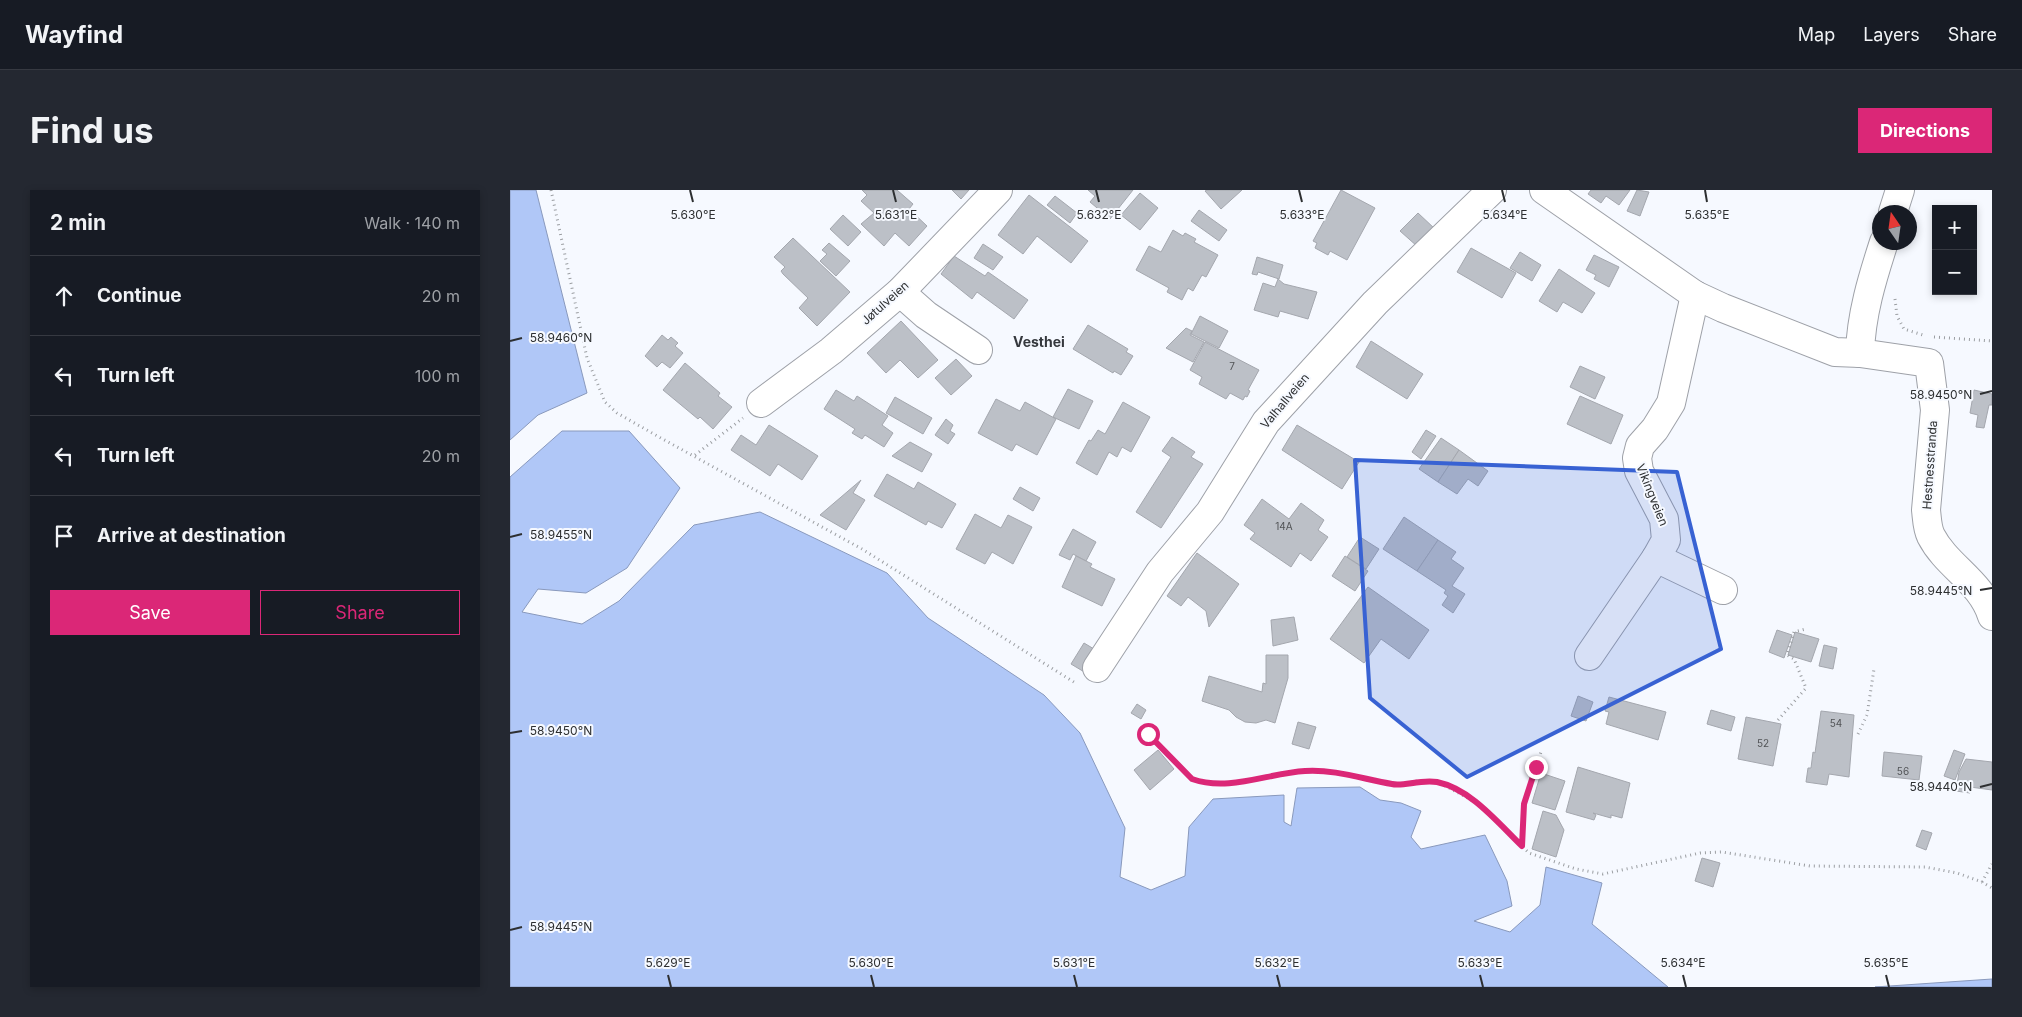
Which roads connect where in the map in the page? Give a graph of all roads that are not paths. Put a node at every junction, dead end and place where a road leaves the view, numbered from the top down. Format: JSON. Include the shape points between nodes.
{"nodes":[{"id":1,"x":998,"y":190,"type":"edge"},
{"id":2,"x":1492,"y":190,"type":"edge"},
{"id":3,"x":1544,"y":190,"type":"edge"},
{"id":4,"x":1900,"y":190,"type":"edge"},
{"id":5,"x":1895,"y":205,"type":"edge"},
{"id":6,"x":1882,"y":250,"type":"edge"},
{"id":7,"x":900,"y":292,"type":"junction"},
{"id":8,"x":1695,"y":295,"type":"junction"},
{"id":9,"x":978,"y":350,"type":"dead end"},
{"id":10,"x":1847,"y":352,"type":"junction"},
{"id":11,"x":761,"y":403,"type":"road end"},
{"id":12,"x":1656,"y":558,"type":"junction"},
{"id":13,"x":1723,"y":590,"type":"dead end"},
{"id":14,"x":1992,"y":616,"type":"edge"},
{"id":15,"x":1588,"y":656,"type":"dead end"},
{"id":16,"x":1091,"y":678,"type":"road end"}],
"edges":[{"from":1,"to":7,"type":"street","name":"Jøtulveien"},
{"from":2,"to":16,"type":"street","name":"Valhallveien","via":[[1375,303],[1266,422],[1210,512],[1160,572]]},
{"from":3,"to":8,"type":"street"},
{"from":4,"to":5,"type":"street"},
{"from":6,"to":10,"type":"street","via":[[1862,321]]},
{"from":7,"to":9,"type":"street","via":[[926,315]]},
{"from":7,"to":11,"type":"street","name":"Jøtulveien","via":[[831,351]]},
{"from":8,"to":10,"type":"street"},
{"from":8,"to":12,"type":"street","name":"Vikingveien","via":[[1671,403],[1640,446],[1637,458],[1639,471],[1665,523],[1666,540]]},
{"from":10,"to":14,"type":"street","name":"Hestnesstranda","via":[[1930,363],[1935,410],[1927,522],[1936,544],[1978,588]]},
{"from":12,"to":13,"type":"street"},
{"from":12,"to":15,"type":"street","name":"Vikingveien"}]}
